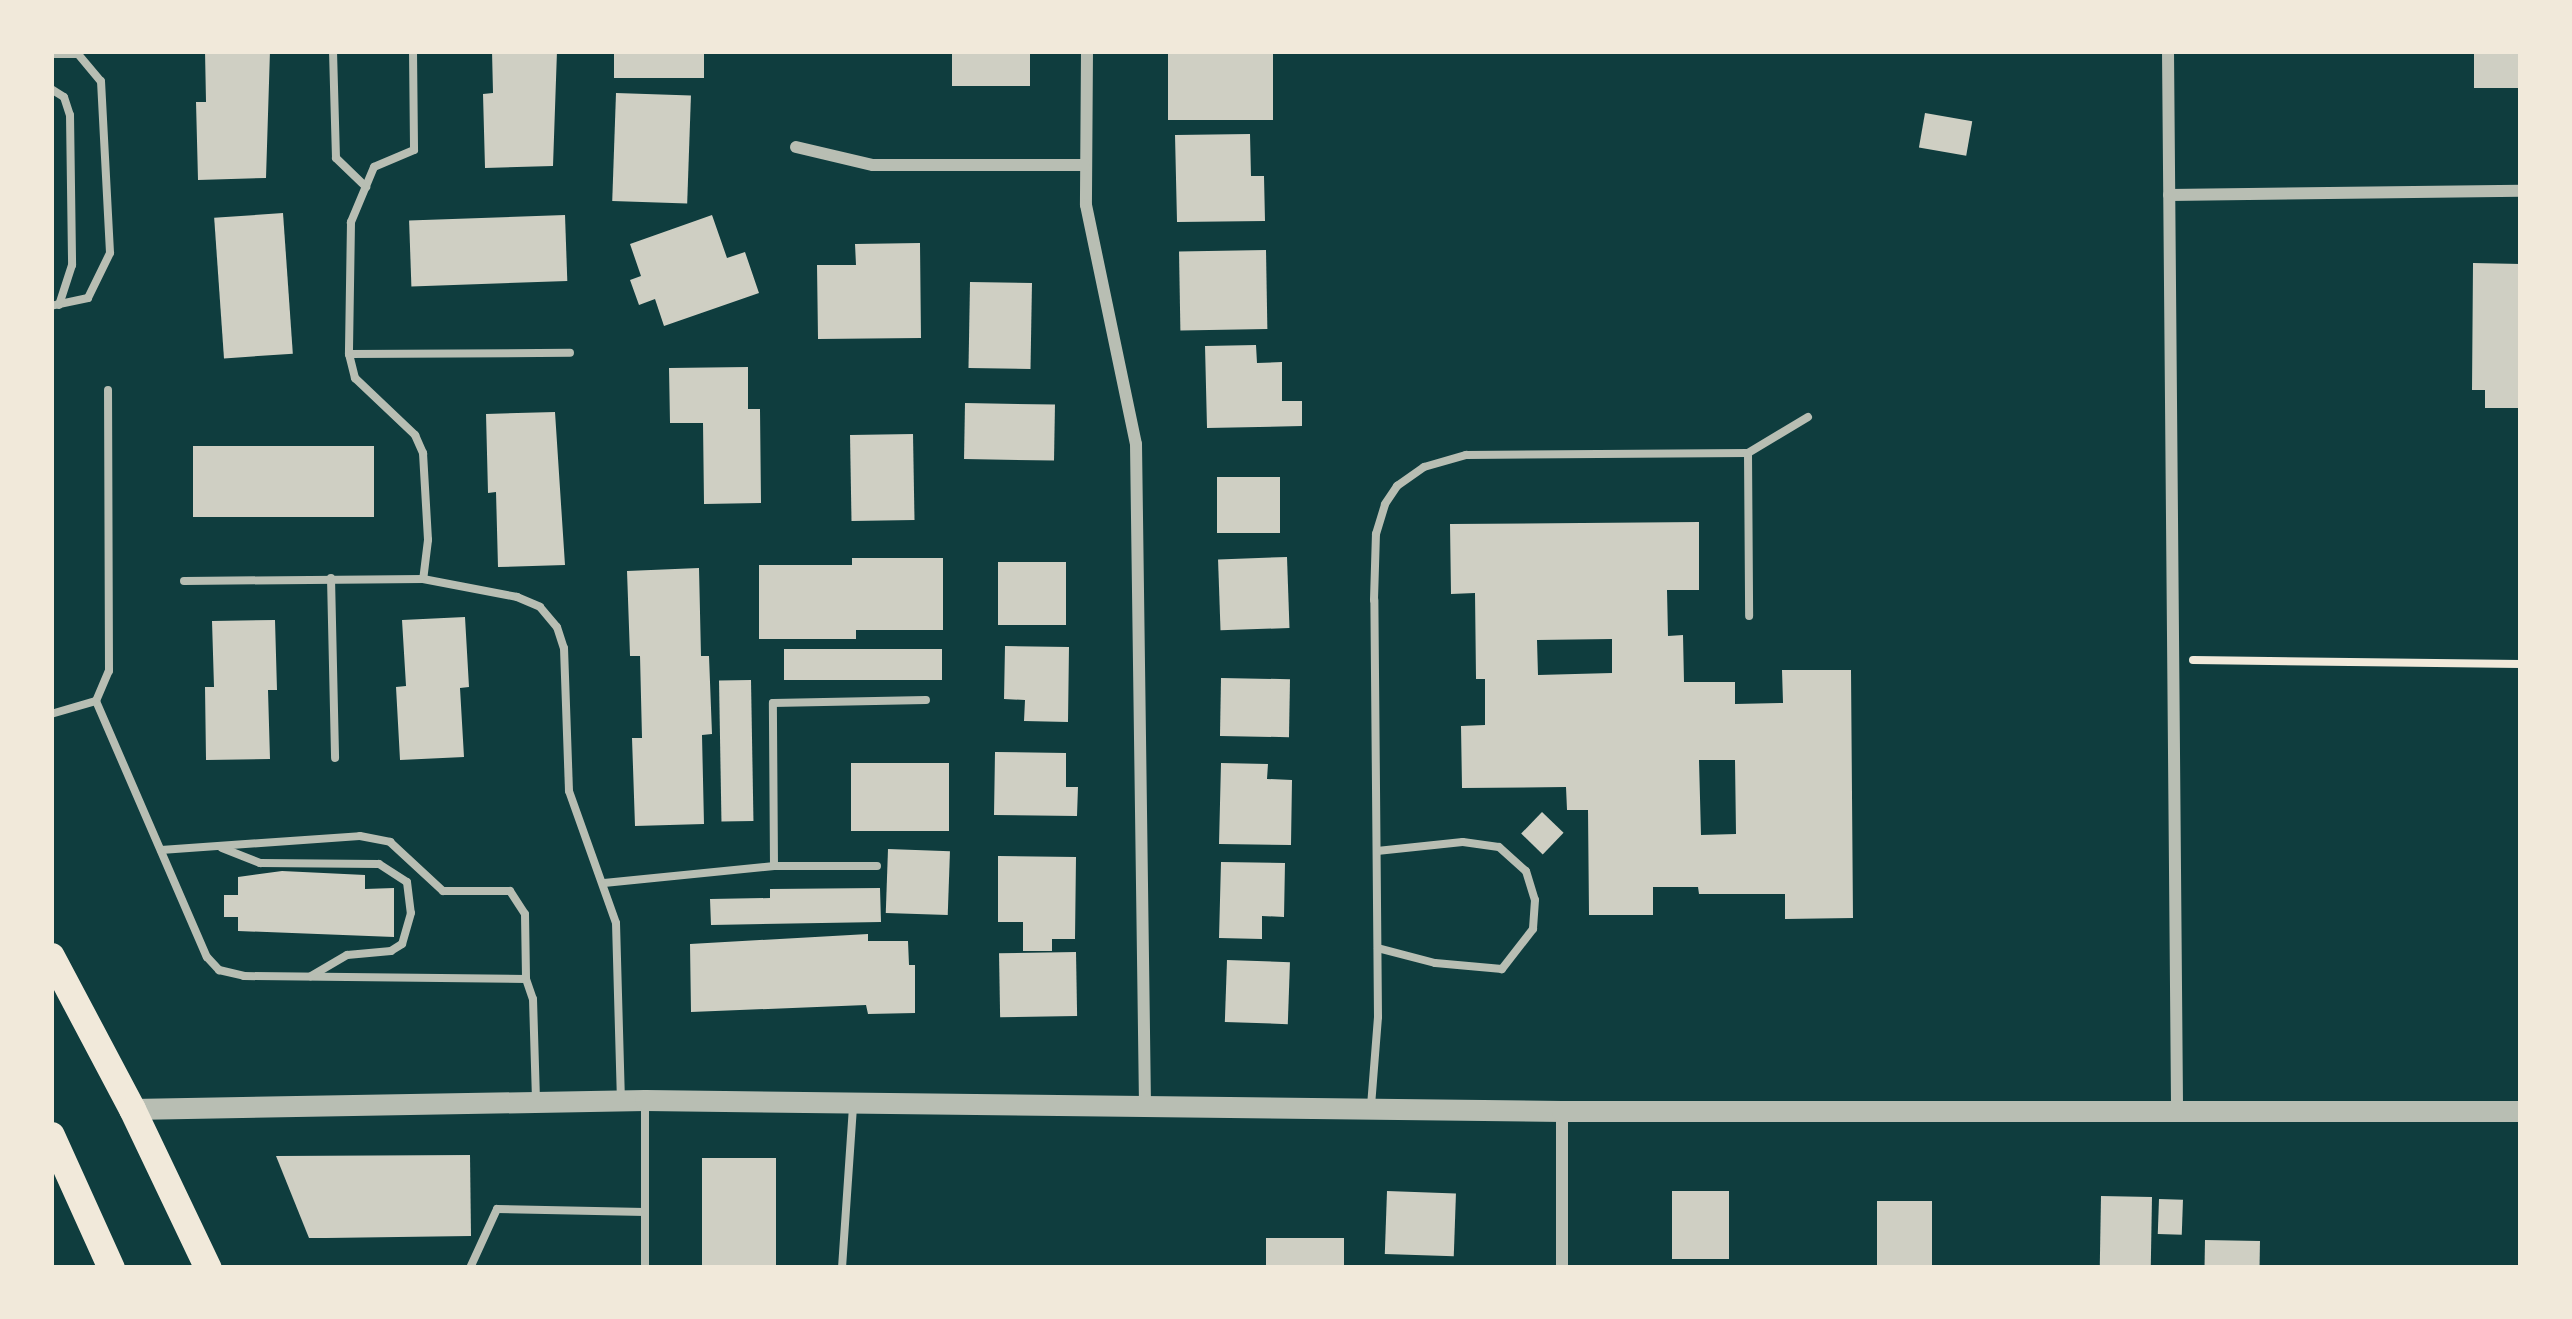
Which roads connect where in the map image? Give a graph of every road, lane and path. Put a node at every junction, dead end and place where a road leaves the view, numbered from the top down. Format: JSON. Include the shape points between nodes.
{"nodes":[{"id":1,"x":333,"y":51,"type":"edge"},
{"id":2,"x":413,"y":51,"type":"edge"},
{"id":3,"x":1087,"y":51,"type":"edge"},
{"id":4,"x":2168,"y":51,"type":"edge"},
{"id":5,"x":51,"y":54,"type":"edge"},
{"id":6,"x":51,"y":89,"type":"edge"},
{"id":7,"x":796,"y":147,"type":"dead end"},
{"id":8,"x":1084,"y":165,"type":"junction"},
{"id":9,"x":366,"y":187,"type":"junction"},
{"id":10,"x":2521,"y":191,"type":"edge"},
{"id":11,"x":2169,"y":195,"type":"junction"},
{"id":12,"x":55,"y":306,"type":"edge"},
{"id":13,"x":569,"y":353,"type":"dead end"},
{"id":14,"x":350,"y":354,"type":"junction"},
{"id":15,"x":108,"y":390,"type":"dead end"},
{"id":16,"x":1808,"y":417,"type":"dead end"},
{"id":17,"x":1748,"y":453,"type":"junction"},
{"id":18,"x":331,"y":578,"type":"junction"},
{"id":19,"x":423,"y":579,"type":"junction"},
{"id":20,"x":184,"y":581,"type":"dead end"},
{"id":21,"x":1749,"y":616,"type":"dead end"},
{"id":22,"x":2174,"y":660,"type":"junction"},
{"id":23,"x":2521,"y":664,"type":"edge"},
{"id":24,"x":926,"y":700,"type":"dead end"},
{"id":25,"x":96,"y":701,"type":"junction"},
{"id":26,"x":51,"y":714,"type":"edge"},
{"id":27,"x":335,"y":758,"type":"dead end"},
{"id":28,"x":217,"y":846,"type":"junction"},
{"id":29,"x":161,"y":850,"type":"junction"},
{"id":30,"x":1377,"y":850,"type":"junction"},
{"id":31,"x":774,"y":866,"type":"junction"},
{"id":32,"x":877,"y":866,"type":"dead end"},
{"id":33,"x":604,"y":883,"type":"junction"},
{"id":34,"x":1378,"y":948,"type":"junction"},
{"id":35,"x":51,"y":956,"type":"edge"},
{"id":36,"x":309,"y":977,"type":"junction"},
{"id":37,"x":526,"y":979,"type":"junction"},
{"id":38,"x":536,"y":1100,"type":"junction"},
{"id":39,"x":621,"y":1100,"type":"junction"},
{"id":40,"x":645,"y":1100,"type":"junction"},
{"id":41,"x":853,"y":1101,"type":"junction"},
{"id":42,"x":1145,"y":1104,"type":"junction"},
{"id":43,"x":1371,"y":1108,"type":"junction"},
{"id":44,"x":132,"y":1109,"type":"junction"},
{"id":45,"x":1562,"y":1111,"type":"junction"},
{"id":46,"x":2521,"y":1111,"type":"edge"},
{"id":47,"x":2176,"y":1112,"type":"junction"},
{"id":48,"x":51,"y":1135,"type":"edge"},
{"id":49,"x":645,"y":1212,"type":"junction"},
{"id":50,"x":111,"y":1268,"type":"edge"},
{"id":51,"x":208,"y":1268,"type":"edge"},
{"id":52,"x":470,"y":1268,"type":"edge"},
{"id":53,"x":645,"y":1268,"type":"edge"},
{"id":54,"x":842,"y":1268,"type":"edge"},
{"id":55,"x":1562,"y":1268,"type":"edge"}],
"edges":[{"from":1,"to":9,"type":"lane","via":[[336,158]]},
{"from":2,"to":9,"type":"lane","via":[[414,150],[374,167]]},
{"from":3,"to":8,"type":"street"},
{"from":4,"to":11,"type":"street"},
{"from":5,"to":12,"type":"lane","via":[[78,54],[101,81],[110,253],[88,298]]},
{"from":6,"to":12,"type":"lane","via":[[70,115],[72,266]]},
{"from":7,"to":8,"type":"street","via":[[873,165]]},
{"from":8,"to":42,"type":"street","via":[[1094,263],[1136,444]]},
{"from":9,"to":14,"type":"lane","via":[[349,241]]},
{"from":10,"to":11,"type":"street"},
{"from":11,"to":22,"type":"street"},
{"from":13,"to":14,"type":"lane"},
{"from":14,"to":19,"type":"lane","via":[[355,378],[415,435],[423,453]]},
{"from":15,"to":25,"type":"lane","via":[[110,671]]},
{"from":16,"to":17,"type":"lane"},
{"from":17,"to":21,"type":"lane"},
{"from":17,"to":30,"type":"lane","via":[[1466,454],[1397,486],[1376,535]]},
{"from":18,"to":19,"type":"lane"},
{"from":18,"to":20,"type":"lane"},
{"from":18,"to":27,"type":"lane"},
{"from":19,"to":33,"type":"lane","via":[[517,597],[557,626],[569,791]]},
{"from":22,"to":23,"type":"path"},
{"from":22,"to":47,"type":"street"},
{"from":24,"to":31,"type":"lane","via":[[773,703]]},
{"from":25,"to":26,"type":"lane"},
{"from":25,"to":29,"type":"lane"},
{"from":28,"to":29,"type":"lane"},
{"from":28,"to":36,"type":"lane","via":[[260,862],[379,864],[407,882],[411,913],[402,944],[347,955]]},
{"from":28,"to":37,"type":"lane","via":[[360,836],[389,842],[443,890],[510,890],[525,914]]},
{"from":29,"to":36,"type":"lane","via":[[219,970]]},
{"from":30,"to":34,"type":"lane"},
{"from":30,"to":34,"type":"lane","via":[[1499,847],[1526,871],[1535,900],[1533,929],[1502,969]]},
{"from":31,"to":32,"type":"lane"},
{"from":31,"to":33,"type":"lane"},
{"from":33,"to":39,"type":"lane","via":[[621,967]]},
{"from":34,"to":43,"type":"lane"},
{"from":35,"to":44,"type":"main road"},
{"from":36,"to":37,"type":"lane"},
{"from":37,"to":38,"type":"lane"},
{"from":38,"to":39,"type":"street"},
{"from":38,"to":44,"type":"street"},
{"from":39,"to":40,"type":"street"},
{"from":40,"to":41,"type":"street"},
{"from":40,"to":49,"type":"lane"},
{"from":41,"to":42,"type":"street"},
{"from":41,"to":54,"type":"lane"},
{"from":42,"to":43,"type":"street"},
{"from":43,"to":45,"type":"street"},
{"from":44,"to":51,"type":"main road"},
{"from":45,"to":47,"type":"street"},
{"from":45,"to":55,"type":"street"},
{"from":46,"to":47,"type":"street"},
{"from":48,"to":50,"type":"main road"},
{"from":49,"to":52,"type":"lane","via":[[497,1209]]},
{"from":49,"to":53,"type":"lane"}]}
